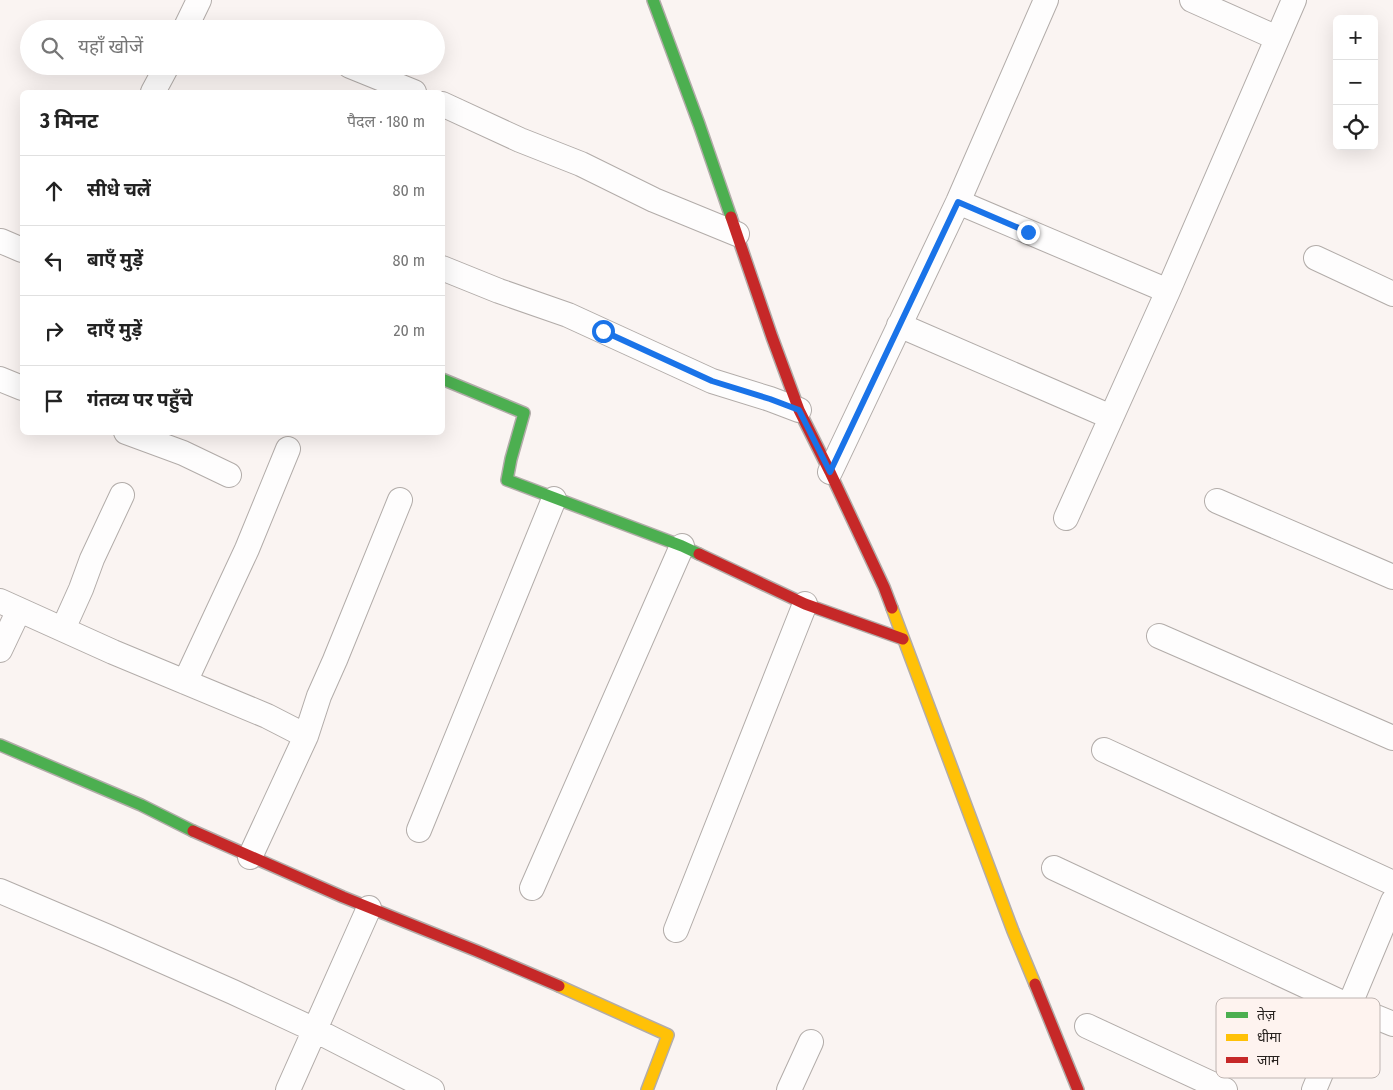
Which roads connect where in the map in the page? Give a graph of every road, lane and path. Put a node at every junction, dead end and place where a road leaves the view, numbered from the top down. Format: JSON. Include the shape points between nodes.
{"nodes":[{"id":1,"x":199,"y":0,"type":"edge"},
{"id":2,"x":653,"y":0,"type":"edge"},
{"id":3,"x":1046,"y":0,"type":"edge"},
{"id":4,"x":1192,"y":0,"type":"edge"},
{"id":5,"x":1294,"y":0,"type":"edge"},
{"id":6,"x":189,"y":20,"type":"edge"},
{"id":7,"x":1277,"y":38,"type":"junction"},
{"id":8,"x":162,"y":75,"type":"edge"},
{"id":9,"x":372,"y":75,"type":"edge"},
{"id":10,"x":154,"y":90,"type":"edge"},
{"id":11,"x":409,"y":90,"type":"edge"},
{"id":12,"x":445,"y":105,"type":"edge"},
{"id":13,"x":958,"y":202,"type":"junction"},
{"id":14,"x":737,"y":234,"type":"junction"},
{"id":15,"x":1316,"y":258,"type":"dead end"},
{"id":16,"x":445,"y":269,"type":"edge"},
{"id":17,"x":1168,"y":291,"type":"junction"},
{"id":18,"x":1393,"y":294,"type":"edge"},
{"id":19,"x":899,"y":325,"type":"junction"},
{"id":20,"x":445,"y":380,"type":"edge"},
{"id":21,"x":799,"y":410,"type":"junction"},
{"id":22,"x":1111,"y":417,"type":"junction"},
{"id":23,"x":134,"y":435,"type":"edge"},
{"id":24,"x":288,"y":449,"type":"dead end"},
{"id":25,"x":830,"y":472,"type":"junction"},
{"id":26,"x":229,"y":475,"type":"dead end"},
{"id":27,"x":122,"y":495,"type":"dead end"},
{"id":28,"x":554,"y":499,"type":"junction"},
{"id":29,"x":400,"y":500,"type":"dead end"},
{"id":30,"x":1217,"y":501,"type":"dead end"},
{"id":31,"x":1066,"y":518,"type":"dead end"},
{"id":32,"x":682,"y":546,"type":"junction"},
{"id":33,"x":1393,"y":577,"type":"edge"},
{"id":34,"x":805,"y":604,"type":"junction"},
{"id":35,"x":10,"y":606,"type":"edge"},
{"id":36,"x":63,"y":629,"type":"junction"},
{"id":37,"x":1159,"y":636,"type":"dead end"},
{"id":38,"x":903,"y":639,"type":"junction"},
{"id":39,"x":0,"y":650,"type":"edge"},
{"id":40,"x":185,"y":682,"type":"junction"},
{"id":41,"x":306,"y":736,"type":"junction"},
{"id":42,"x":1393,"y":738,"type":"edge"},
{"id":43,"x":0,"y":745,"type":"edge"},
{"id":44,"x":1104,"y":750,"type":"dead end"},
{"id":45,"x":420,"y":830,"type":"dead end"},
{"id":46,"x":250,"y":857,"type":"junction"},
{"id":47,"x":1054,"y":868,"type":"dead end"},
{"id":48,"x":1393,"y":883,"type":"edge"},
{"id":49,"x":532,"y":888,"type":"dead end"},
{"id":50,"x":0,"y":891,"type":"edge"},
{"id":51,"x":1393,"y":901,"type":"edge"},
{"id":52,"x":369,"y":908,"type":"junction"},
{"id":53,"x":676,"y":930,"type":"dead end"},
{"id":54,"x":1333,"y":998,"type":"edge"},
{"id":55,"x":1353,"y":998,"type":"edge"},
{"id":56,"x":1380,"y":1019,"type":"edge"},
{"id":57,"x":1393,"y":1024,"type":"edge"},
{"id":58,"x":1087,"y":1026,"type":"dead end"},
{"id":59,"x":315,"y":1030,"type":"junction"},
{"id":60,"x":811,"y":1042,"type":"dead end"},
{"id":61,"x":1319,"y":1078,"type":"edge"},
{"id":62,"x":288,"y":1090,"type":"edge"},
{"id":63,"x":432,"y":1090,"type":"edge"},
{"id":64,"x":647,"y":1090,"type":"edge"},
{"id":65,"x":788,"y":1090,"type":"edge"},
{"id":66,"x":1078,"y":1090,"type":"edge"},
{"id":67,"x":1225,"y":1090,"type":"edge"},
{"id":68,"x":1314,"y":1090,"type":"edge"}],
"edges":[{"from":1,"to":6,"type":"street"},
{"from":2,"to":14,"type":"street"},
{"from":3,"to":13,"type":"street"},
{"from":4,"to":7,"type":"street"},
{"from":5,"to":7,"type":"street"},
{"from":7,"to":17,"type":"street"},
{"from":8,"to":10,"type":"street"},
{"from":9,"to":11,"type":"street"},
{"from":12,"to":14,"type":"street"},
{"from":13,"to":17,"type":"street"},
{"from":13,"to":19,"type":"street"},
{"from":14,"to":21,"type":"street"},
{"from":15,"to":18,"type":"street"},
{"from":16,"to":21,"type":"street","via":[[568,315],[712,381]]},
{"from":17,"to":22,"type":"street"},
{"from":19,"to":22,"type":"street"},
{"from":19,"to":25,"type":"street"},
{"from":20,"to":28,"type":"street","via":[[524,413],[506,480]]},
{"from":21,"to":25,"type":"street"},
{"from":22,"to":31,"type":"street"},
{"from":23,"to":26,"type":"street"},
{"from":24,"to":40,"type":"street","via":[[247,549]]},
{"from":25,"to":38,"type":"street","via":[[884,587]]},
{"from":27,"to":36,"type":"street"},
{"from":28,"to":32,"type":"street"},
{"from":28,"to":45,"type":"street"},
{"from":29,"to":41,"type":"street","via":[[319,696]]},
{"from":30,"to":33,"type":"street"},
{"from":32,"to":34,"type":"street"},
{"from":32,"to":49,"type":"street"},
{"from":34,"to":38,"type":"street"},
{"from":34,"to":53,"type":"street"},
{"from":35,"to":36,"type":"street"},
{"from":35,"to":39,"type":"street"},
{"from":36,"to":40,"type":"street"},
{"from":37,"to":42,"type":"street"},
{"from":38,"to":66,"type":"street","via":[[1013,931]]},
{"from":40,"to":41,"type":"street"},
{"from":41,"to":46,"type":"street"},
{"from":43,"to":46,"type":"street","via":[[141,805]]},
{"from":44,"to":48,"type":"street"},
{"from":46,"to":52,"type":"street"},
{"from":47,"to":54,"type":"street"},
{"from":50,"to":59,"type":"street"},
{"from":51,"to":55,"type":"street"},
{"from":52,"to":59,"type":"street"},
{"from":52,"to":64,"type":"street","via":[[668,1035]]},
{"from":56,"to":57,"type":"street"},
{"from":58,"to":67,"type":"street"},
{"from":59,"to":62,"type":"street"},
{"from":59,"to":63,"type":"street"},
{"from":60,"to":65,"type":"street"},
{"from":61,"to":68,"type":"street"}]}
